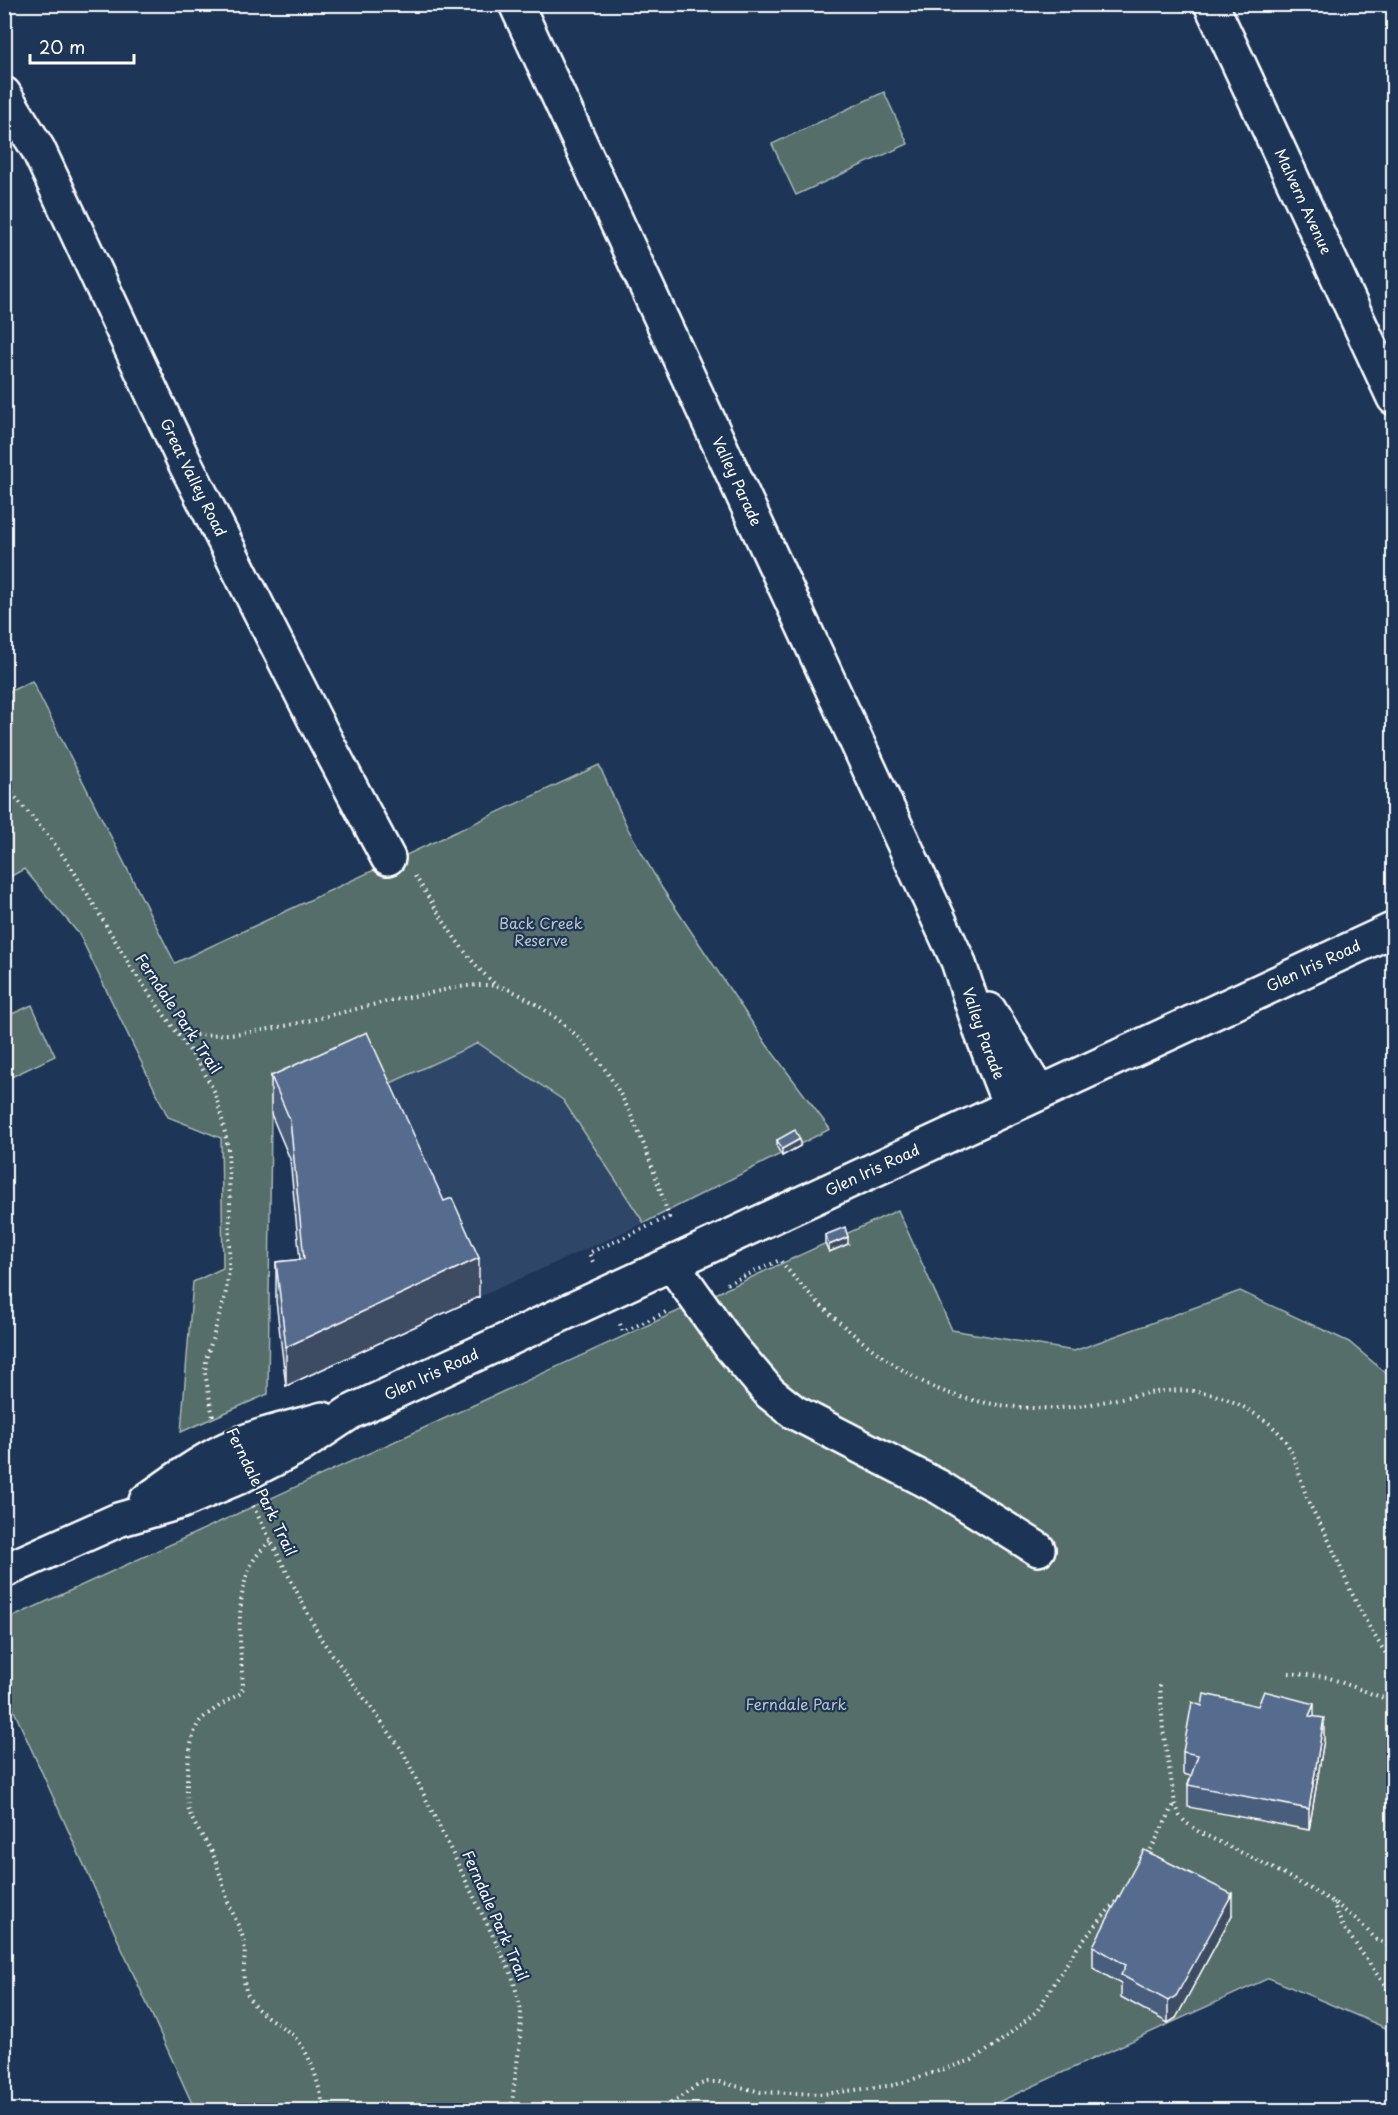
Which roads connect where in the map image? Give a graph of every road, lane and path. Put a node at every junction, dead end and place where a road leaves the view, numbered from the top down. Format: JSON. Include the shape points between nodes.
{"nodes":[{"id":1,"x":516,"y":4,"type":"edge"},
{"id":2,"x":1211,"y":4,"type":"edge"},
{"id":3,"x":4,"y":94,"type":"edge"},
{"id":4,"x":1394,"y":398,"type":"edge"},
{"id":5,"x":4,"y":784,"type":"edge"},
{"id":6,"x":388,"y":858,"type":"joint"},
{"id":7,"x":1394,"y":929,"type":"edge"},
{"id":8,"x":497,"y":986,"type":"junction"},
{"id":9,"x":177,"y":1035,"type":"junction"},
{"id":10,"x":1025,"y":1099,"type":"junction"},
{"id":11,"x":669,"y":1217,"type":"dead end"},
{"id":12,"x":780,"y":1260,"type":"dead end"},
{"id":13,"x":672,"y":1263,"type":"junction"},
{"id":14,"x":232,"y":1463,"type":"junction"},
{"id":15,"x":270,"y":1541,"type":"junction"},
{"id":16,"x":1038,"y":1549,"type":"dead end"},
{"id":17,"x":4,"y":1571,"type":"edge"},
{"id":18,"x":1394,"y":1666,"type":"edge"},
{"id":19,"x":1289,"y":1673,"type":"dead end"},
{"id":20,"x":1160,"y":1685,"type":"dead end"},
{"id":21,"x":1394,"y":1702,"type":"edge"},
{"id":22,"x":1175,"y":1803,"type":"junction"},
{"id":23,"x":1142,"y":1865,"type":"edge"},
{"id":24,"x":1123,"y":1893,"type":"edge"},
{"id":25,"x":1332,"y":1901,"type":"junction"},
{"id":26,"x":1394,"y":1948,"type":"edge"},
{"id":27,"x":1394,"y":1998,"type":"edge"},
{"id":28,"x":324,"y":2110,"type":"edge"},
{"id":29,"x":511,"y":2110,"type":"edge"},
{"id":30,"x":661,"y":2110,"type":"edge"}],
"edges":[{"from":1,"to":10,"type":"street","name":"Valley Parade"},
{"from":2,"to":4,"type":"street","name":"Malvern Avenue"},
{"from":3,"to":6,"type":"street","name":"Great Valley Road","via":[[38,149],[183,459]]},
{"from":5,"to":9,"type":"path","name":"Ferndale Park Trail","via":[[73,870]]},
{"from":6,"to":8,"type":"path","via":[[397,856],[413,873],[458,943]]},
{"from":7,"to":10,"type":"street","name":"Glen Iris Road"},
{"from":8,"to":9,"type":"path","via":[[401,998],[262,1030]]},
{"from":8,"to":11,"type":"path","via":[[549,1012],[570,1029],[609,1073],[644,1145]]},
{"from":9,"to":14,"type":"path","name":"Ferndale Park Trail","via":[[214,1091],[228,1149],[230,1271],[205,1373],[215,1423]]},
{"from":10,"to":13,"type":"street","name":"Glen Iris Road"},
{"from":12,"to":18,"type":"path","via":[[809,1293],[854,1333],[933,1387],[958,1396],[985,1403],[1056,1408],[1180,1390],[1225,1398],[1272,1425],[1291,1447],[1304,1491],[1362,1614]]},
{"from":13,"to":14,"type":"street","name":"Glen Iris Road","via":[[351,1412],[300,1446]]},
{"from":13,"to":16,"type":"street","via":[[730,1346],[770,1393],[794,1412],[939,1487]]},
{"from":14,"to":15,"type":"path","name":"Ferndale Park Trail"},
{"from":14,"to":17,"type":"street","name":"Glen Iris Road","via":[[180,1502],[118,1520]]},
{"from":15,"to":28,"type":"path","via":[[254,1559],[246,1580],[240,1632],[243,1688],[196,1729],[188,1760],[188,1803],[213,1855],[243,1938],[245,1990],[253,2005],[292,2035],[301,2047],[312,2067]]},
{"from":15,"to":29,"type":"path","name":"Ferndale Park Trail","via":[[321,1639],[402,1750],[512,1975],[521,2010]]},
{"from":19,"to":21,"type":"path","via":[[1327,1677]]},
{"from":20,"to":22,"type":"path","via":[[1162,1730]]},
{"from":22,"to":23,"type":"path"},
{"from":22,"to":25,"type":"path","via":[[1180,1816],[1199,1832]]},
{"from":24,"to":30,"type":"path","via":[[1074,1952],[1037,2011],[972,2060],[894,2085],[824,2094],[761,2092],[708,2082]]},
{"from":25,"to":26,"type":"path","via":[[1377,1940]]},
{"from":25,"to":27,"type":"path","via":[[1342,1925]]}]}
